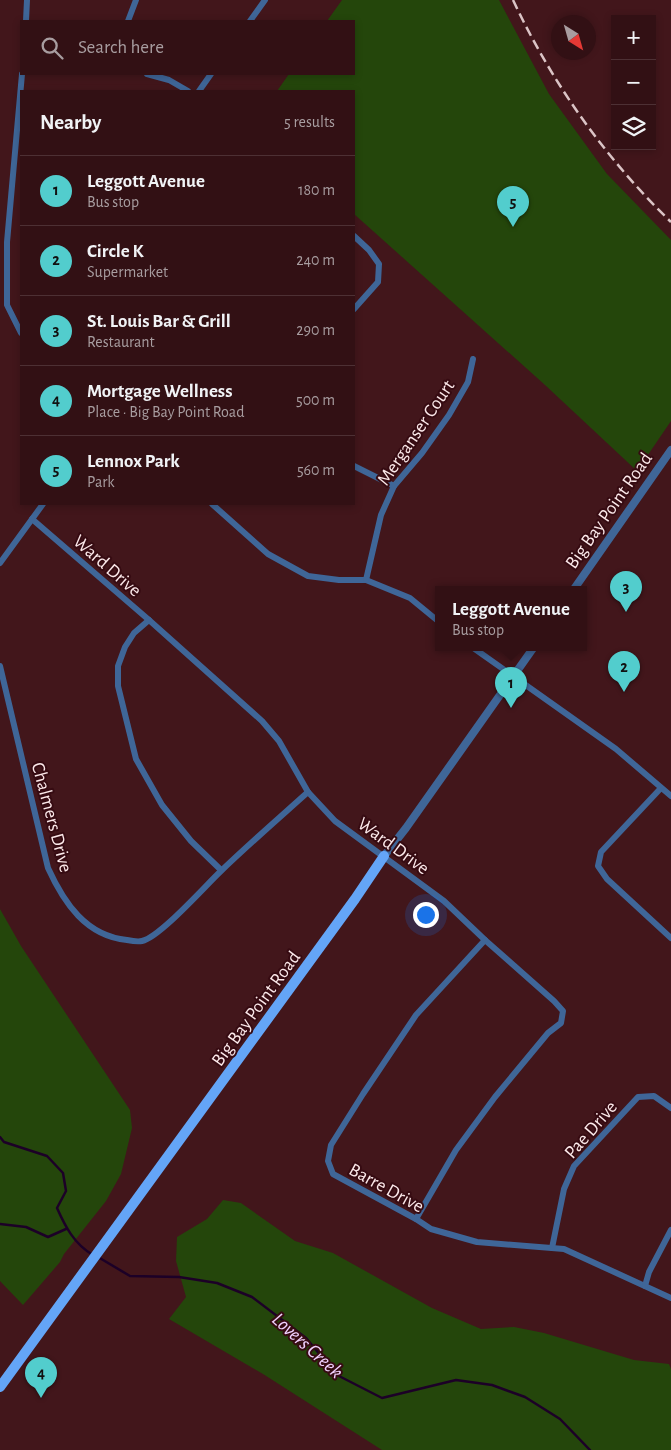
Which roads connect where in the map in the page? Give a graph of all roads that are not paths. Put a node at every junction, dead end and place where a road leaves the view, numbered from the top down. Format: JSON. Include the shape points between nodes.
{"nodes":[{"id":1,"x":28,"y":0,"type":"edge"},
{"id":2,"x":136,"y":0,"type":"edge"},
{"id":3,"x":265,"y":0,"type":"edge"},
{"id":4,"x":26,"y":20,"type":"edge"},
{"id":5,"x":128,"y":20,"type":"edge"},
{"id":6,"x":251,"y":20,"type":"edge"},
{"id":7,"x":22,"y":75,"type":"edge"},
{"id":8,"x":150,"y":75,"type":"edge"},
{"id":9,"x":211,"y":75,"type":"edge"},
{"id":10,"x":21,"y":90,"type":"edge"},
{"id":11,"x":186,"y":90,"type":"edge"},
{"id":12,"x":200,"y":90,"type":"edge"},
{"id":13,"x":20,"y":96,"type":"edge"},
{"id":14,"x":355,"y":237,"type":"edge"},
{"id":15,"x":355,"y":308,"type":"edge"},
{"id":16,"x":20,"y":331,"type":"edge"},
{"id":17,"x":473,"y":359,"type":"dead end"},
{"id":18,"x":671,"y":450,"type":"edge"},
{"id":19,"x":355,"y":466,"type":"edge"},
{"id":20,"x":394,"y":486,"type":"junction"},
{"id":21,"x":42,"y":505,"type":"edge"},
{"id":22,"x":213,"y":505,"type":"edge"},
{"id":23,"x":32,"y":519,"type":"junction"},
{"id":24,"x":0,"y":563,"type":"edge"},
{"id":25,"x":366,"y":580,"type":"junction"},
{"id":26,"x":576,"y":586,"type":"edge"},
{"id":27,"x":435,"y":619,"type":"edge"},
{"id":28,"x":149,"y":620,"type":"junction"},
{"id":29,"x":478,"y":651,"type":"edge"},
{"id":30,"x":531,"y":651,"type":"edge"},
{"id":31,"x":0,"y":666,"type":"edge"},
{"id":32,"x":514,"y":676,"type":"junction"},
{"id":33,"x":661,"y":788,"type":"junction"},
{"id":34,"x":308,"y":792,"type":"junction"},
{"id":35,"x":671,"y":796,"type":"edge"},
{"id":36,"x":384,"y":856,"type":"junction"},
{"id":37,"x":221,"y":870,"type":"junction"},
{"id":38,"x":671,"y":938,"type":"edge"},
{"id":39,"x":484,"y":940,"type":"junction"},
{"id":40,"x":671,"y":1108,"type":"edge"},
{"id":41,"x":416,"y":1219,"type":"junction"},
{"id":42,"x":671,"y":1230,"type":"edge"},
{"id":43,"x":552,"y":1248,"type":"junction"},
{"id":44,"x":645,"y":1286,"type":"junction"},
{"id":45,"x":671,"y":1298,"type":"edge"},
{"id":46,"x":0,"y":1387,"type":"edge"}],
"edges":[{"from":1,"to":4,"type":"street"},
{"from":2,"to":5,"type":"street"},
{"from":3,"to":6,"type":"street"},
{"from":7,"to":10,"type":"street"},
{"from":8,"to":11,"type":"street"},
{"from":9,"to":12,"type":"street"},
{"from":13,"to":16,"type":"street","via":[[7,242],[7,305]]},
{"from":14,"to":15,"type":"street","via":[[379,264],[378,282]]},
{"from":17,"to":20,"type":"street","name":"Merganser Court","via":[[468,382],[449,415]]},
{"from":18,"to":26,"type":"street","name":"Big Bay Point Road"},
{"from":19,"to":20,"type":"street"},
{"from":20,"to":25,"type":"street","name":"Merganser Court","via":[[382,515]]},
{"from":21,"to":23,"type":"street"},
{"from":22,"to":25,"type":"street","via":[[268,554],[308,576]]},
{"from":23,"to":24,"type":"street"},
{"from":23,"to":28,"type":"street","name":"Ward Drive"},
{"from":25,"to":27,"type":"street","via":[[410,598]]},
{"from":28,"to":34,"type":"street","name":"Ward Drive","via":[[262,721],[279,741]]},
{"from":28,"to":37,"type":"street","via":[[134,633],[118,666],[118,686],[136,759],[162,805],[191,841]]},
{"from":29,"to":32,"type":"street"},
{"from":30,"to":32,"type":"street","name":"Big Bay Point Road"},
{"from":31,"to":37,"type":"street","name":"Chalmers Drive","via":[[48,868],[58,890],[78,916],[99,933],[142,942],[157,933]]},
{"from":32,"to":33,"type":"street","via":[[616,749]]},
{"from":32,"to":36,"type":"street","name":"Big Bay Point Road"},
{"from":33,"to":35,"type":"street"},
{"from":33,"to":38,"type":"street","via":[[601,852],[598,866],[607,880]]},
{"from":34,"to":36,"type":"street","name":"Ward Drive","via":[[335,821]]},
{"from":34,"to":37,"type":"street","name":"Chalmers Drive"},
{"from":36,"to":39,"type":"street","name":"Ward Drive","via":[[444,901]]},
{"from":36,"to":46,"type":"main road","name":"Big Bay Point Road","via":[[356,899]]},
{"from":39,"to":41,"type":"street","name":"Ward Drive","via":[[554,1001],[563,1011],[561,1023],[495,1097],[461,1142]]},
{"from":39,"to":41,"type":"street","name":"Barre Drive","via":[[416,1015],[331,1145],[328,1161],[333,1174]]},
{"from":40,"to":43,"type":"street","name":"Pae Drive","via":[[654,1096],[638,1097],[574,1166],[564,1189]]},
{"from":41,"to":43,"type":"street","name":"Barre Drive","via":[[431,1229],[477,1242]]},
{"from":42,"to":44,"type":"street"},
{"from":43,"to":44,"type":"street","name":"Barre Drive","via":[[564,1248]]},
{"from":44,"to":45,"type":"street","name":"Barre Drive"}]}
